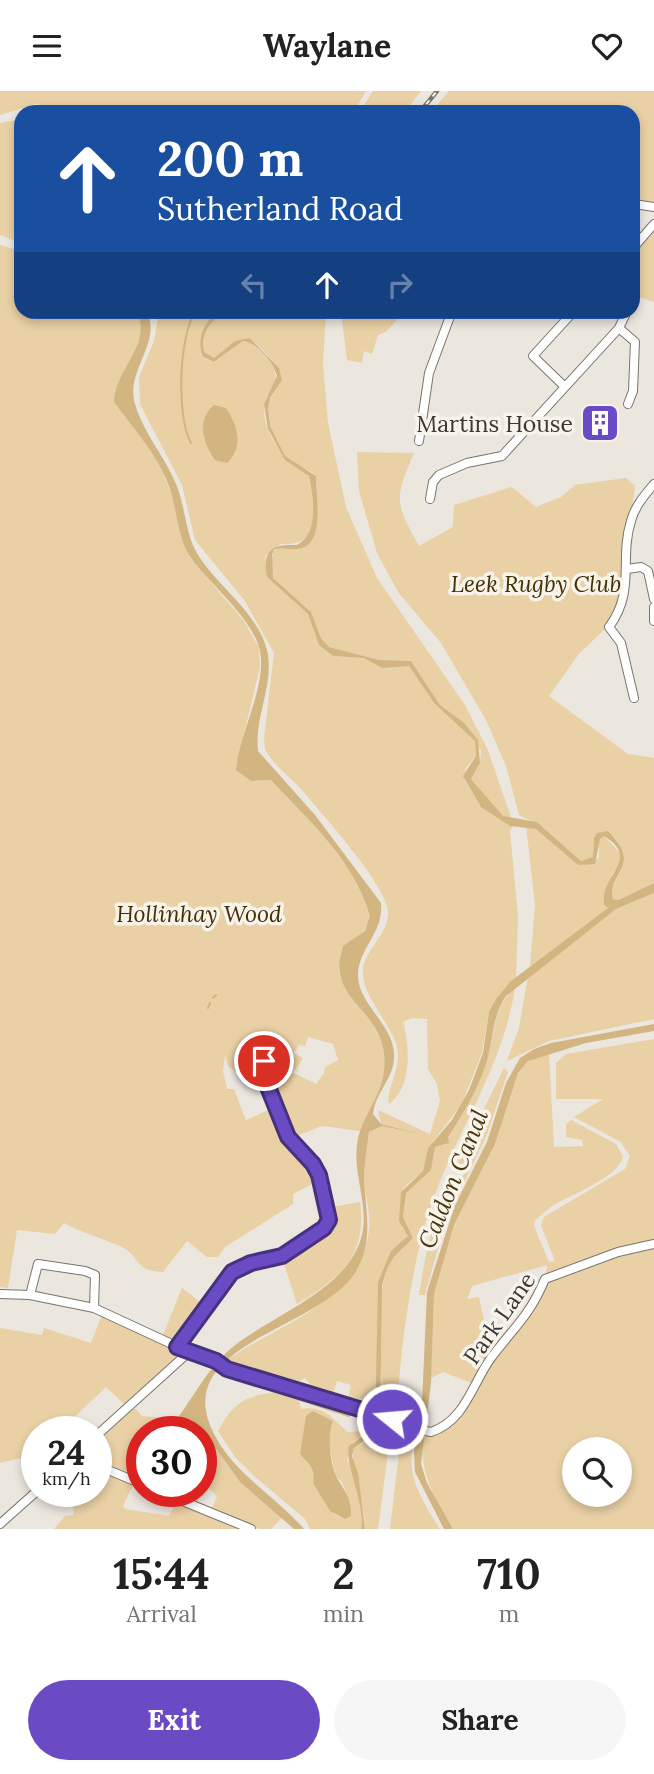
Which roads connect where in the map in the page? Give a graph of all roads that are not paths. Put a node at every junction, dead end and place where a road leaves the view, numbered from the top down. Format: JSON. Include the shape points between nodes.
{"nodes":[{"id":1,"x":654,"y":225,"type":"edge"},
{"id":2,"x":640,"y":240,"type":"edge"},
{"id":3,"x":449,"y":319,"type":"edge"},
{"id":4,"x":567,"y":319,"type":"edge"},
{"id":5,"x":624,"y":319,"type":"edge"},
{"id":6,"x":619,"y":328,"type":"junction"},
{"id":7,"x":565,"y":387,"type":"junction"},
{"id":8,"x":628,"y":404,"type":"dead end"},
{"id":9,"x":419,"y":441,"type":"dead end"},
{"id":10,"x":654,"y":484,"type":"edge"},
{"id":11,"x":430,"y":499,"type":"dead end"},
{"id":12,"x":627,"y":569,"type":"junction"},
{"id":13,"x":654,"y":599,"type":"edge"},
{"id":14,"x":654,"y":607,"type":"edge"},
{"id":15,"x":654,"y":621,"type":"edge"},
{"id":16,"x":634,"y":698,"type":"dead end"},
{"id":17,"x":264,"y":1061,"type":"dead end"},
{"id":18,"x":654,"y":1244,"type":"edge"},
{"id":19,"x":0,"y":1294,"type":"edge"},
{"id":20,"x":30,"y":1295,"type":"junction"},
{"id":21,"x":94,"y":1308,"type":"junction"},
{"id":22,"x":177,"y":1347,"type":"junction"},
{"id":23,"x":189,"y":1352,"type":"junction"},
{"id":24,"x":112,"y":1422,"type":"edge"},
{"id":25,"x":21,"y":1505,"type":"edge"},
{"id":26,"x":197,"y":1507,"type":"edge"},
{"id":27,"x":0,"y":1524,"type":"edge"},
{"id":28,"x":251,"y":1529,"type":"edge"}],
"edges":[{"from":1,"to":2,"type":"street"},
{"from":3,"to":9,"type":"street","via":[[429,373]]},
{"from":4,"to":7,"type":"street","via":[[533,356]]},
{"from":5,"to":6,"type":"street"},
{"from":6,"to":7,"type":"street"},
{"from":6,"to":8,"type":"street","via":[[635,342],[633,391]]},
{"from":7,"to":11,"type":"street","via":[[502,456],[439,475]]},
{"from":10,"to":12,"type":"street","via":[[631,519]]},
{"from":12,"to":13,"type":"street","via":[[648,571]]},
{"from":12,"to":16,"type":"street","via":[[626,591],[609,627],[621,643]]},
{"from":14,"to":15,"type":"street"},
{"from":17,"to":22,"type":"street","via":[[262,1072],[288,1137],[319,1175],[329,1220],[282,1256],[232,1272]]},
{"from":18,"to":23,"type":"street","name":"Park Lane","via":[[545,1279],[527,1317],[490,1360],[463,1408],[436,1430],[405,1426],[224,1368]]},
{"from":19,"to":20,"type":"street"},
{"from":20,"to":21,"type":"street"},
{"from":20,"to":21,"type":"street","via":[[38,1264],[85,1271],[95,1275]]},
{"from":21,"to":22,"type":"street"},
{"from":22,"to":23,"type":"street"},
{"from":23,"to":24,"type":"street"},
{"from":25,"to":27,"type":"street"},
{"from":26,"to":28,"type":"street"}]}
